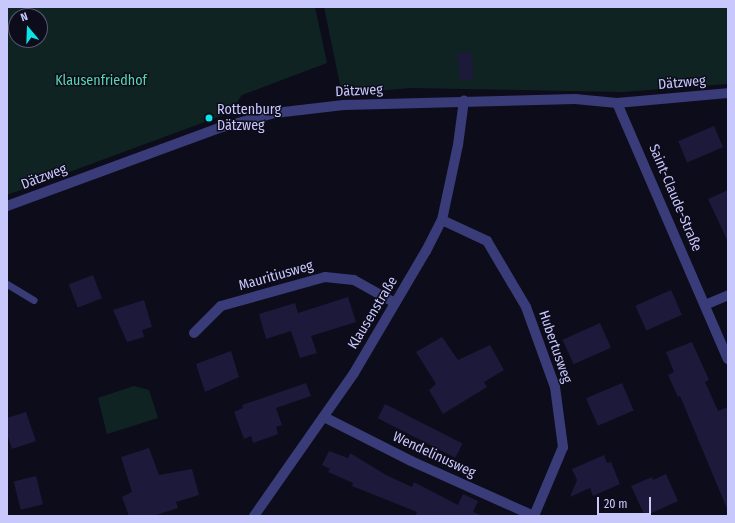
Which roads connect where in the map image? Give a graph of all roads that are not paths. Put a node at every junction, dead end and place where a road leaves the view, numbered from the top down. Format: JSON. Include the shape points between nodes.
{"nodes":[{"id":1,"x":728,"y":93,"type":"edge"},
{"id":2,"x":464,"y":100,"type":"junction"},
{"id":3,"x":617,"y":103,"type":"junction"},
{"id":4,"x":7,"y":206,"type":"edge"},
{"id":5,"x":442,"y":220,"type":"junction"},
{"id":6,"x":7,"y":284,"type":"edge"},
{"id":7,"x":728,"y":295,"type":"edge"},
{"id":8,"x":34,"y":300,"type":"dead end"},
{"id":9,"x":395,"y":303,"type":"junction"},
{"id":10,"x":705,"y":305,"type":"junction"},
{"id":11,"x":194,"y":333,"type":"dead end"},
{"id":12,"x":728,"y":359,"type":"edge"},
{"id":13,"x":324,"y":417,"type":"junction"},
{"id":14,"x":254,"y":516,"type":"edge"},
{"id":15,"x":534,"y":516,"type":"edge"}],
"edges":[{"from":1,"to":3,"type":"street","name":"Dätzweg"},
{"from":2,"to":3,"type":"street","name":"Dätzweg","via":[[575,99]]},
{"from":2,"to":4,"type":"street","name":"Dätzweg","via":[[344,105],[276,112],[212,130]]},
{"from":2,"to":5,"type":"street","name":"Klausenstraße","via":[[458,145]]},
{"from":3,"to":10,"type":"street","name":"Saint-Claude-Straße"},
{"from":5,"to":9,"type":"street","name":"Klausenstraße"},
{"from":5,"to":15,"type":"street","name":"Hubertusweg","via":[[487,241],[526,307],[555,387],[564,447]]},
{"from":6,"to":8,"type":"lane"},
{"from":7,"to":10,"type":"street"},
{"from":9,"to":11,"type":"street","name":"Mauritiusweg","via":[[354,280],[325,277],[221,306]]},
{"from":9,"to":13,"type":"street","name":"Klausenstraße","via":[[354,373]]},
{"from":10,"to":12,"type":"street","name":"Saint-Claude-Straße"},
{"from":13,"to":14,"type":"street","name":"Klausenstraße"},
{"from":13,"to":15,"type":"street","name":"Wendelinusweg","via":[[411,462]]}]}
